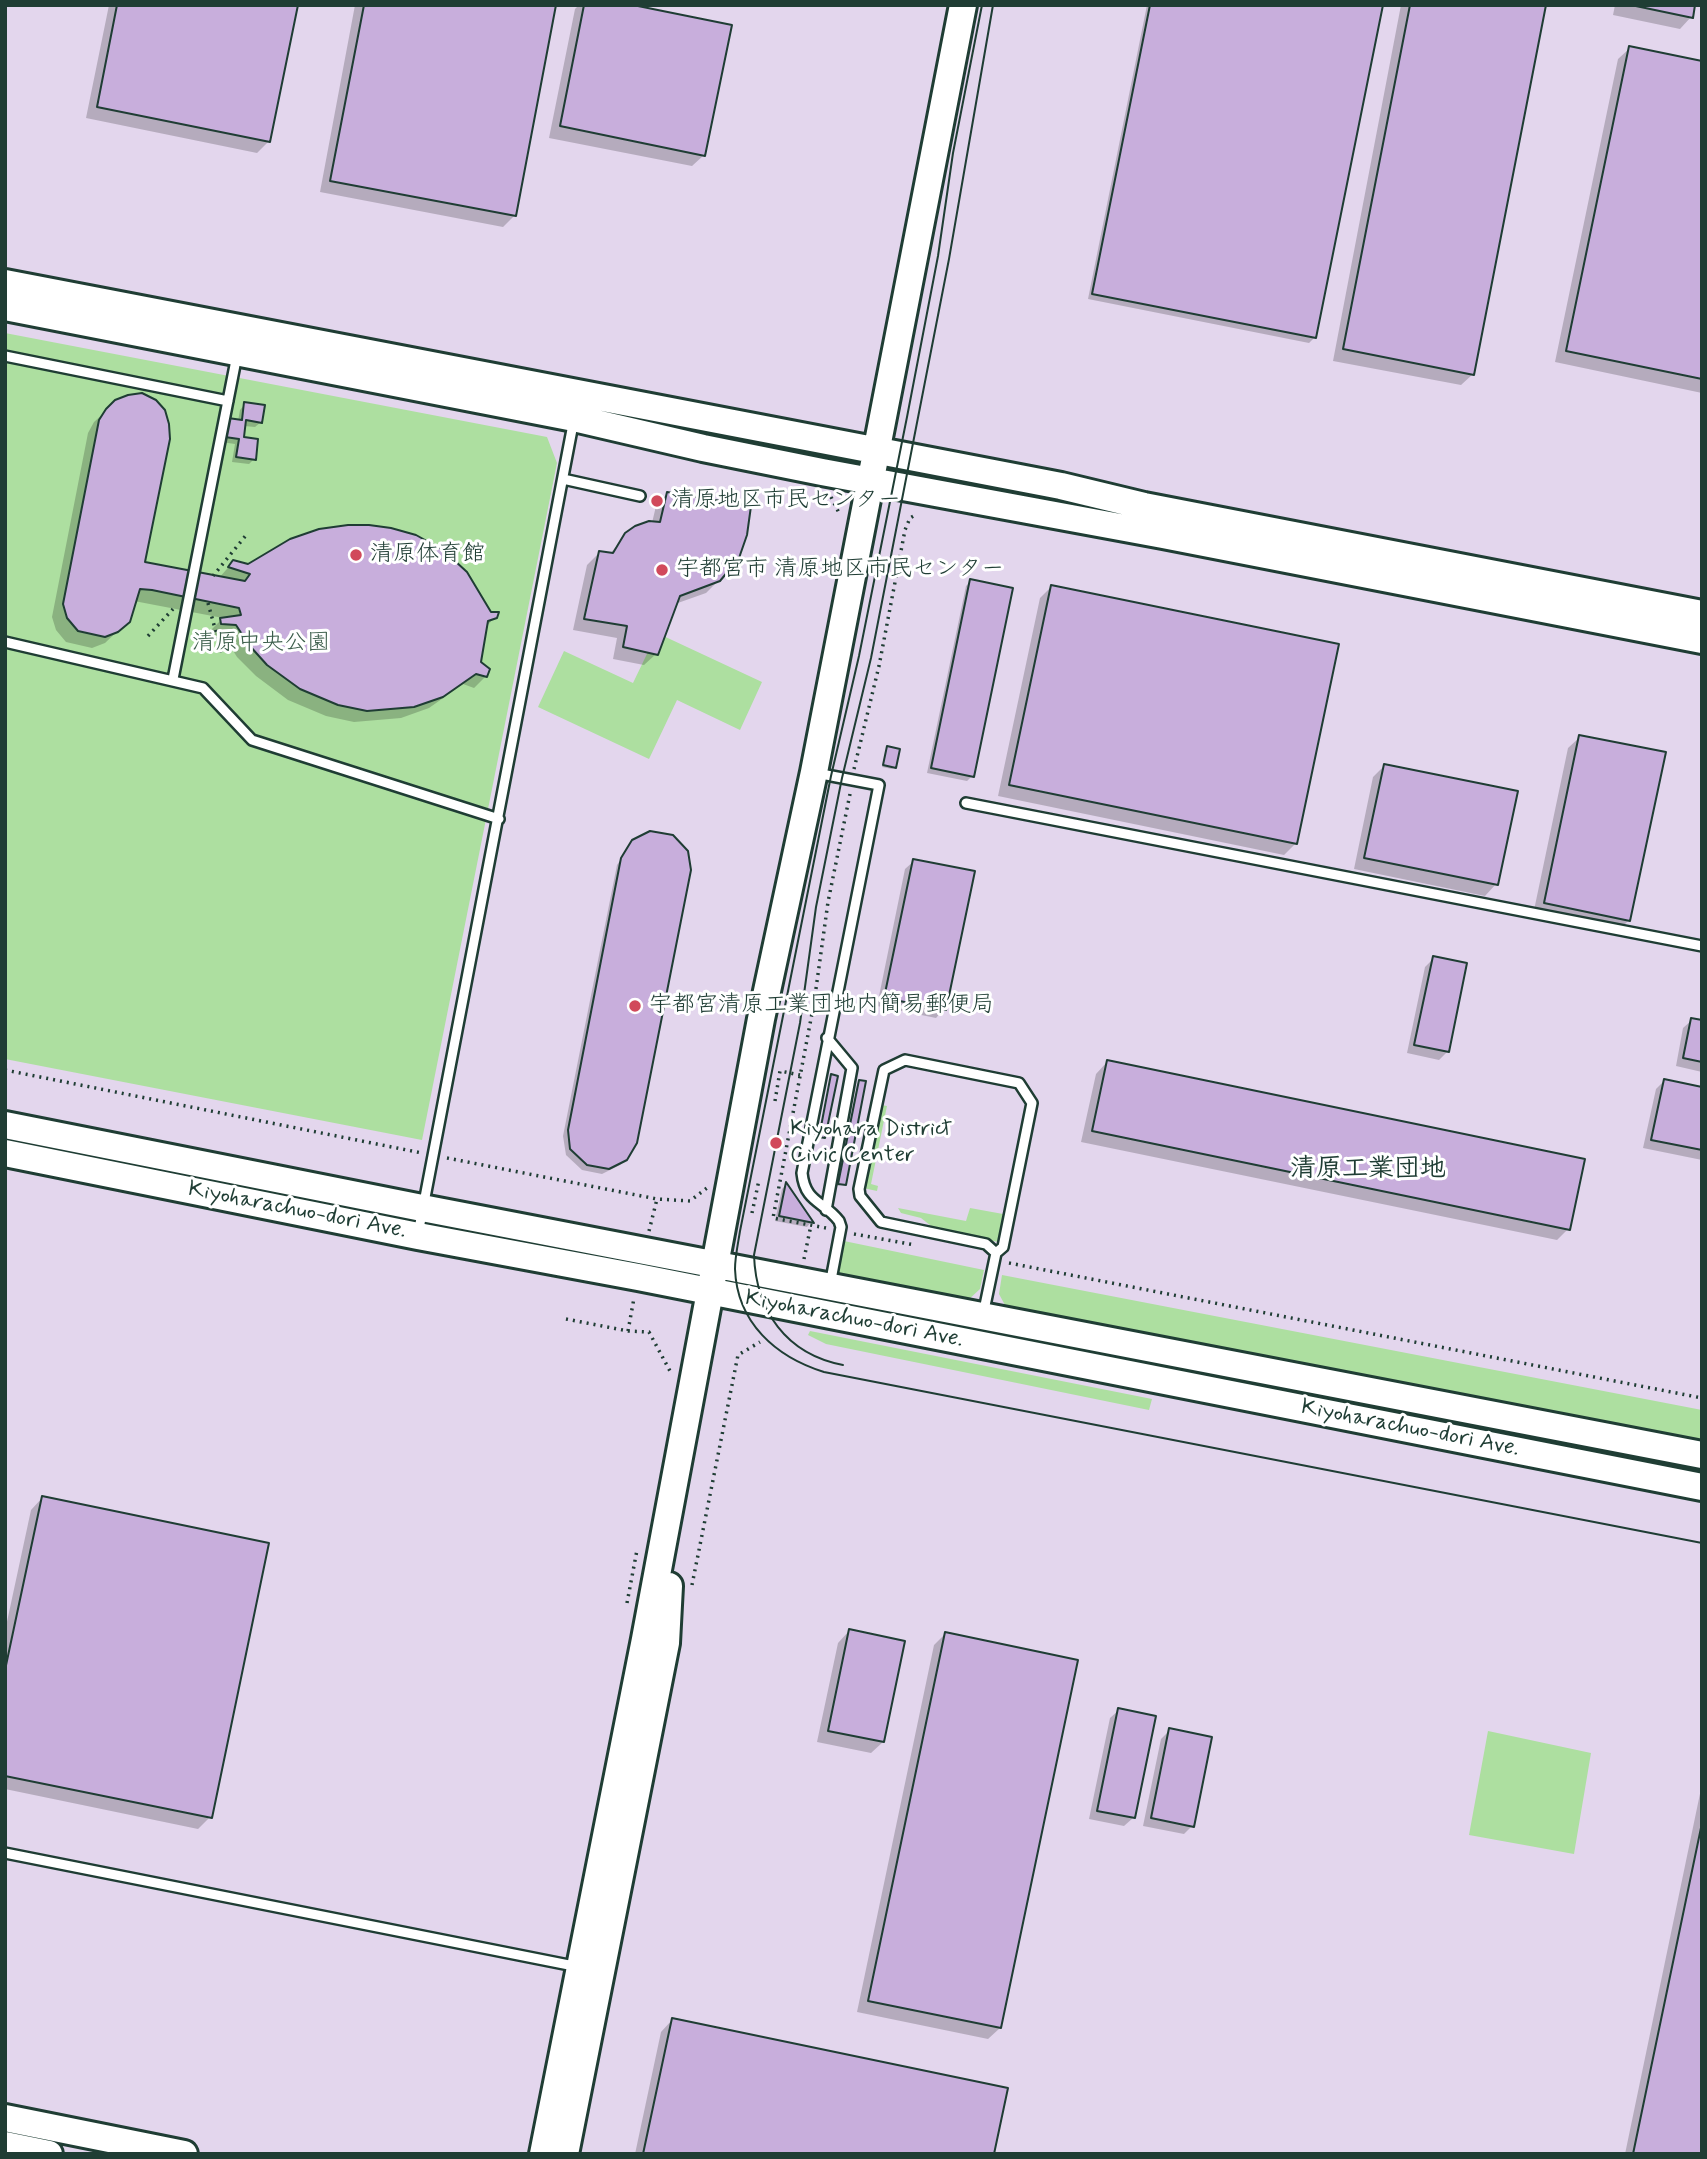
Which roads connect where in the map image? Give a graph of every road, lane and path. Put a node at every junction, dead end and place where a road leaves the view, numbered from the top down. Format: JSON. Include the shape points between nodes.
{"nodes":[{"id":1,"x":963,"y":5,"type":"edge"},
{"id":2,"x":5,"y":283,"type":"edge"},
{"id":3,"x":5,"y":307,"type":"edge"},
{"id":4,"x":238,"y":353,"type":"junction"},
{"id":5,"x":5,"y":356,"type":"edge"},
{"id":6,"x":228,"y":401,"type":"junction"},
{"id":7,"x":576,"y":406,"type":"junction"},
{"id":8,"x":876,"y":451,"type":"junction"},
{"id":9,"x":563,"y":479,"type":"junction"},
{"id":10,"x":871,"y":481,"type":"junction"},
{"id":11,"x":825,"y":492,"type":"dead end"},
{"id":12,"x":640,"y":496,"type":"dead end"},
{"id":13,"x":840,"y":526,"type":"dead end"},
{"id":14,"x":247,"y":534,"type":"dead end"},
{"id":15,"x":214,"y":576,"type":"dead end"},
{"id":16,"x":208,"y":603,"type":"dead end"},
{"id":17,"x":174,"y":607,"type":"dead end"},
{"id":18,"x":1702,"y":614,"type":"edge"},
{"id":19,"x":148,"y":636,"type":"dead end"},
{"id":20,"x":1702,"y":640,"type":"edge"},
{"id":21,"x":5,"y":642,"type":"edge"},
{"id":22,"x":222,"y":654,"type":"dead end"},
{"id":23,"x":173,"y":679,"type":"junction"},
{"id":24,"x":814,"y":772,"type":"junction"},
{"id":25,"x":966,"y":803,"type":"dead end"},
{"id":26,"x":499,"y":819,"type":"junction"},
{"id":27,"x":1702,"y":946,"type":"edge"},
{"id":28,"x":827,"y":1038,"type":"junction"},
{"id":29,"x":5,"y":1070,"type":"edge"},
{"id":30,"x":800,"y":1075,"type":"dead end"},
{"id":31,"x":775,"y":1101,"type":"dead end"},
{"id":32,"x":5,"y":1125,"type":"edge"},
{"id":33,"x":5,"y":1153,"type":"edge"},
{"id":34,"x":433,"y":1155,"type":"junction"},
{"id":35,"x":759,"y":1180,"type":"dead end"},
{"id":36,"x":709,"y":1186,"type":"dead end"},
{"id":37,"x":657,"y":1199,"type":"junction"},
{"id":38,"x":422,"y":1208,"type":"junction"},
{"id":39,"x":826,"y":1210,"type":"junction"},
{"id":40,"x":752,"y":1213,"type":"dead end"},
{"id":41,"x":773,"y":1218,"type":"dead end"},
{"id":42,"x":811,"y":1225,"type":"junction"},
{"id":43,"x":840,"y":1231,"type":"junction"},
{"id":44,"x":418,"y":1236,"type":"junction"},
{"id":45,"x":648,"y":1236,"type":"dead end"},
{"id":46,"x":920,"y":1246,"type":"dead end"},
{"id":47,"x":995,"y":1257,"type":"junction"},
{"id":48,"x":715,"y":1265,"type":"junction"},
{"id":49,"x":802,"y":1268,"type":"dead end"},
{"id":50,"x":830,"y":1286,"type":"junction"},
{"id":51,"x":710,"y":1291,"type":"junction"},
{"id":52,"x":635,"y":1293,"type":"dead end"},
{"id":53,"x":983,"y":1315,"type":"junction"},
{"id":54,"x":566,"y":1319,"type":"dead end"},
{"id":55,"x":628,"y":1331,"type":"junction"},
{"id":56,"x":760,"y":1342,"type":"dead end"},
{"id":57,"x":668,"y":1384,"type":"dead end"},
{"id":58,"x":1702,"y":1398,"type":"edge"},
{"id":59,"x":1702,"y":1455,"type":"edge"},
{"id":60,"x":676,"y":1476,"type":"junction"},
{"id":61,"x":1702,"y":1487,"type":"edge"},
{"id":62,"x":637,"y":1548,"type":"dead end"},
{"id":63,"x":691,"y":1593,"type":"dead end"},
{"id":64,"x":627,"y":1603,"type":"dead end"},
{"id":65,"x":5,"y":1853,"type":"edge"},
{"id":66,"x":580,"y":1968,"type":"junction"},
{"id":67,"x":5,"y":2118,"type":"edge"},
{"id":68,"x":5,"y":2145,"type":"edge"},
{"id":69,"x":49,"y":2154,"type":"edge"},
{"id":70,"x":184,"y":2154,"type":"edge"},
{"id":71,"x":543,"y":2154,"type":"edge"},
{"id":72,"x":565,"y":2154,"type":"edge"}],
"edges":[{"from":1,"to":8,"type":"street"},
{"from":2,"to":7,"type":"street"},
{"from":3,"to":4,"type":"street"},
{"from":4,"to":6,"type":"lane"},
{"from":4,"to":7,"type":"street"},
{"from":5,"to":6,"type":"lane"},
{"from":6,"to":23,"type":"lane"},
{"from":7,"to":8,"type":"street"},
{"from":7,"to":9,"type":"lane"},
{"from":7,"to":10,"type":"street","via":[[703,448]]},
{"from":8,"to":10,"type":"street"},
{"from":8,"to":18,"type":"street"},
{"from":9,"to":12,"type":"lane"},
{"from":9,"to":26,"type":"lane"},
{"from":10,"to":20,"type":"street"},
{"from":10,"to":24,"type":"street"},
{"from":11,"to":13,"type":"path","via":[[840,515]]},
{"from":14,"to":15,"type":"path"},
{"from":16,"to":22,"type":"path"},
{"from":17,"to":19,"type":"path"},
{"from":21,"to":23,"type":"lane"},
{"from":23,"to":26,"type":"lane","via":[[203,688],[252,740]]},
{"from":24,"to":28,"type":"lane","via":[[879,785]]},
{"from":24,"to":48,"type":"street","via":[[763,1007]]},
{"from":25,"to":27,"type":"lane"},
{"from":26,"to":34,"type":"lane"},
{"from":28,"to":39,"type":"lane","via":[[852,1068]]},
{"from":28,"to":39,"type":"lane","via":[[802,1173],[808,1195]]},
{"from":29,"to":34,"type":"path"},
{"from":30,"to":31,"type":"path","via":[[780,1071]]},
{"from":32,"to":38,"type":"street","name":"Kiyoharachuo-dori Ave."},
{"from":33,"to":44,"type":"street","name":"Kiyoharachuo-dori Ave."},
{"from":34,"to":37,"type":"path"},
{"from":34,"to":38,"type":"lane"},
{"from":35,"to":40,"type":"path"},
{"from":36,"to":37,"type":"path","via":[[690,1201]]},
{"from":37,"to":45,"type":"path"},
{"from":38,"to":44,"type":"lane"},
{"from":38,"to":48,"type":"street","name":"Kiyoharachuo-dori Ave."},
{"from":39,"to":43,"type":"lane","via":[[839,1221]]},
{"from":41,"to":42,"type":"path"},
{"from":42,"to":43,"type":"path"},
{"from":42,"to":49,"type":"path"},
{"from":43,"to":46,"type":"path"},
{"from":43,"to":50,"type":"lane"},
{"from":44,"to":51,"type":"street","name":"Kiyoharachuo-dori Ave."},
{"from":47,"to":47,"type":"lane","via":[[986,1244],[881,1222],[860,1196],[884,1070],[905,1060],[1019,1083],[1032,1103],[1003,1247]]},
{"from":47,"to":53,"type":"lane"},
{"from":47,"to":58,"type":"path"},
{"from":48,"to":50,"type":"street","name":"Kiyoharachuo-dori Ave."},
{"from":48,"to":51,"type":"street"},
{"from":50,"to":53,"type":"street","name":"Kiyoharachuo-dori Ave."},
{"from":51,"to":60,"type":"street"},
{"from":51,"to":61,"type":"street","name":"Kiyoharachuo-dori Ave."},
{"from":52,"to":55,"type":"path"},
{"from":53,"to":59,"type":"street","name":"Kiyoharachuo-dori Ave."},
{"from":54,"to":55,"type":"path"},
{"from":55,"to":57,"type":"path","via":[[649,1332],[670,1371]]},
{"from":56,"to":63,"type":"path","via":[[738,1355]]},
{"from":60,"to":66,"type":"street"},
{"from":60,"to":72,"type":"street","via":[[666,1643]]},
{"from":62,"to":64,"type":"path"},
{"from":65,"to":66,"type":"lane"},
{"from":66,"to":71,"type":"street"},
{"from":67,"to":70,"type":"street"},
{"from":68,"to":69,"type":"street"}]}
